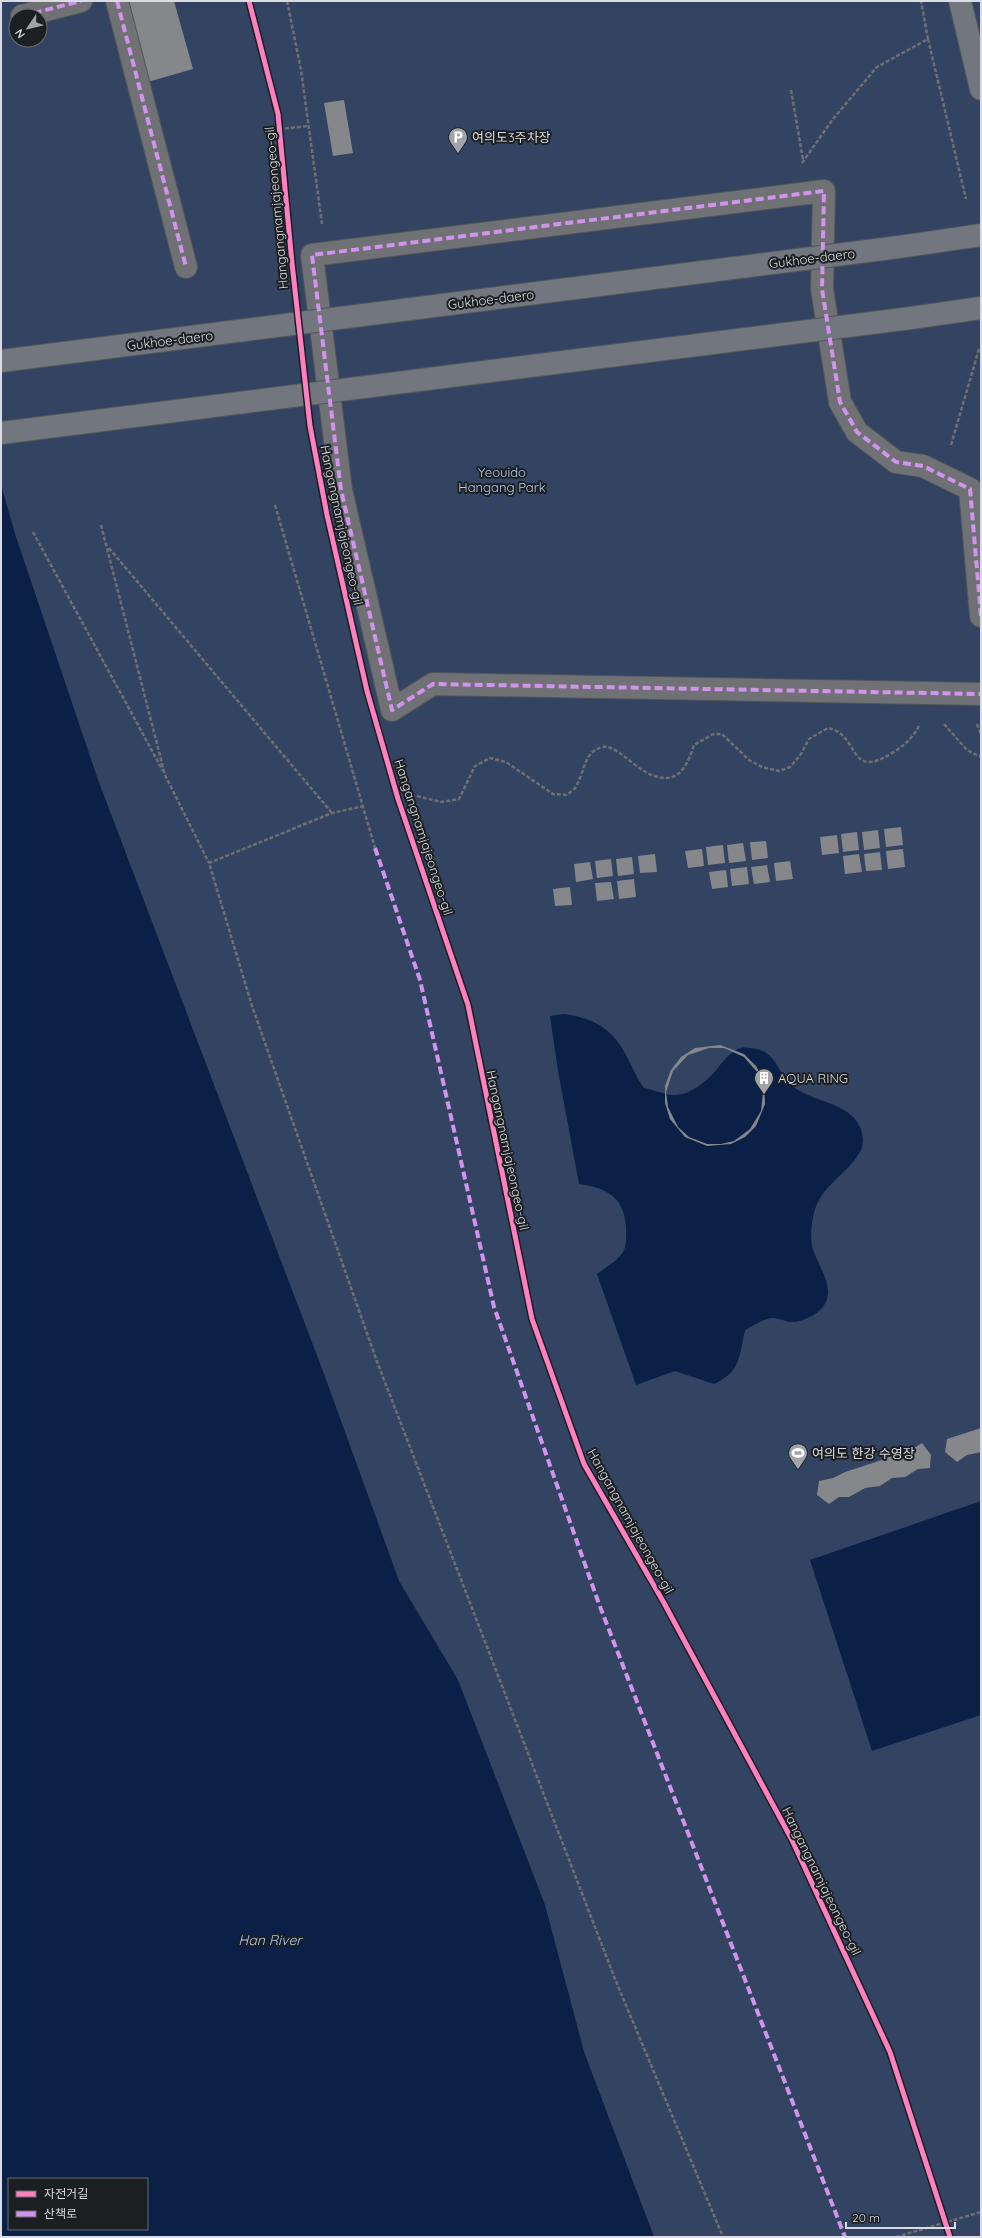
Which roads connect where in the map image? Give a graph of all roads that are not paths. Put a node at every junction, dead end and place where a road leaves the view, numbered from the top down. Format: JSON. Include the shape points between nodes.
{"nodes":[{"id":1,"x":81,"y":1,"type":"edge"},
{"id":2,"x":117,"y":1,"type":"edge"},
{"id":3,"x":960,"y":1,"type":"edge"},
{"id":4,"x":48,"y":9,"type":"edge"},
{"id":5,"x":981,"y":89,"type":"edge"},
{"id":6,"x":981,"y":235,"type":"edge"},
{"id":7,"x":186,"y":267,"type":"dead end"},
{"id":8,"x":981,"y":308,"type":"edge"},
{"id":9,"x":1,"y":361,"type":"edge"},
{"id":10,"x":1,"y":433,"type":"edge"},
{"id":11,"x":981,"y":616,"type":"edge"},
{"id":12,"x":981,"y":694,"type":"edge"}],
"edges":[{"from":1,"to":4,"type":"street"},
{"from":2,"to":7,"type":"street"},
{"from":3,"to":5,"type":"main road"},
{"from":6,"to":9,"type":"main road","name":"Gukhoe-daero","bridge":true},
{"from":8,"to":10,"type":"main road","bridge":true},
{"from":11,"to":12,"type":"street","via":[[970,490],[923,466],[896,462],[857,432],[840,402],[822,289],[824,191],[312,254],[341,490],[392,710],[433,684]]}]}
